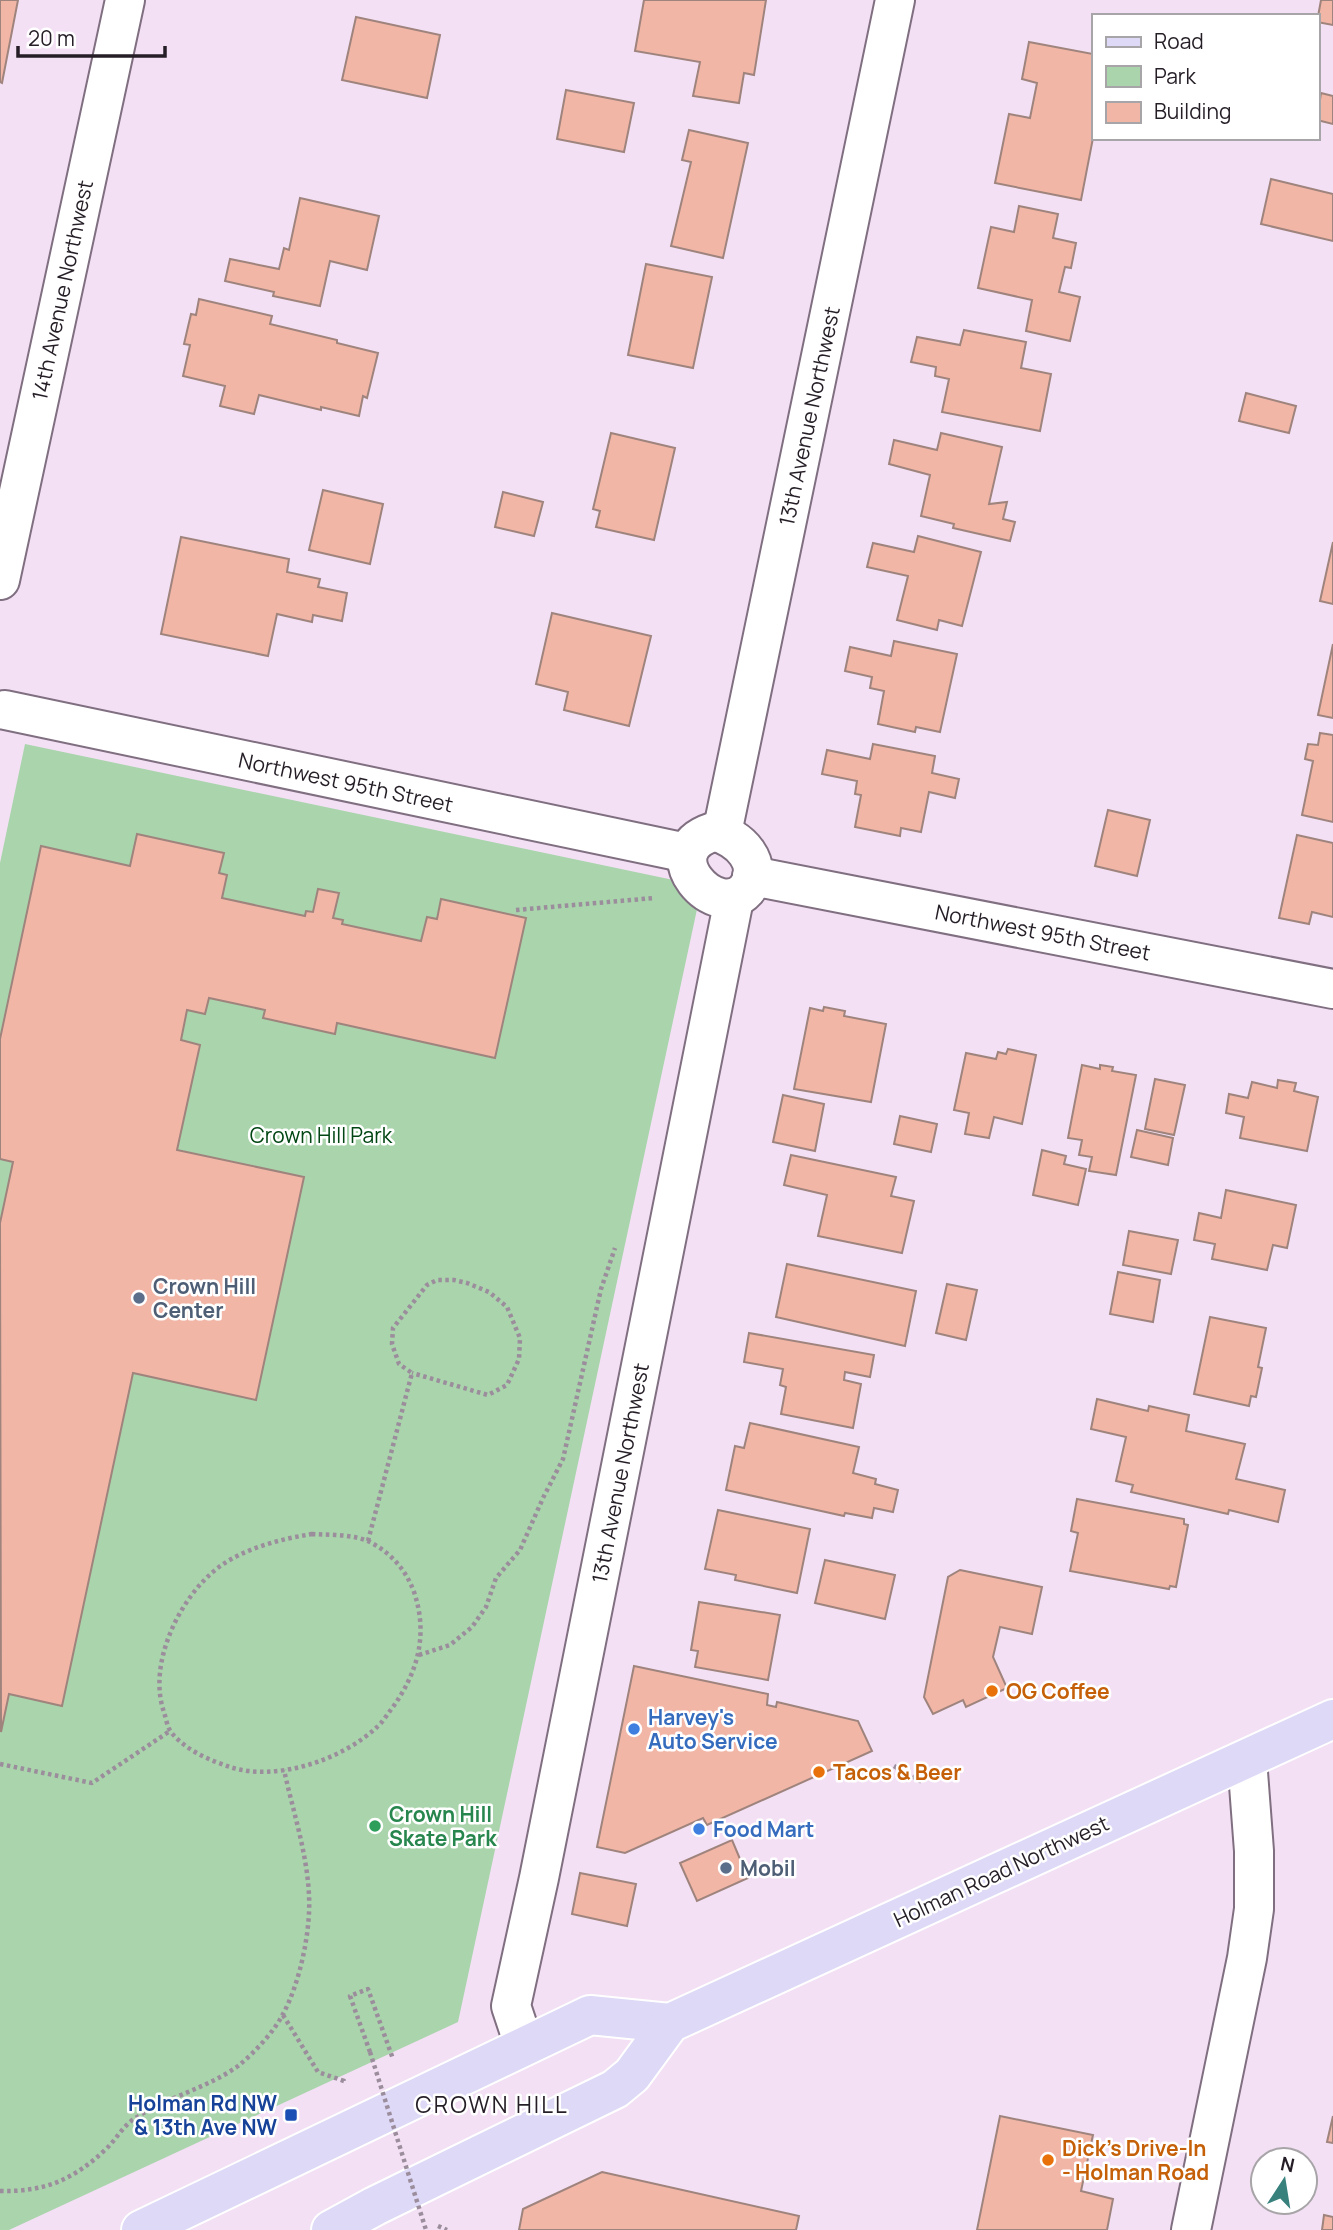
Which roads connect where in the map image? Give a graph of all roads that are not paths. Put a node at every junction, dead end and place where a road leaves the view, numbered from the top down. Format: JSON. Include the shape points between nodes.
{"nodes":[{"id":1,"x":125,"y":0,"type":"edge"},
{"id":2,"x":895,"y":0,"type":"edge"},
{"id":3,"x":0,"y":580,"type":"edge"},
{"id":4,"x":2,"y":708,"type":"edge"},
{"id":5,"x":722,"y":833,"type":"junction"},
{"id":6,"x":687,"y":853,"type":"junction"},
{"id":7,"x":743,"y":888,"type":"junction"},
{"id":8,"x":1333,"y":989,"type":"edge"},
{"id":9,"x":1333,"y":1719,"type":"edge"},
{"id":10,"x":1247,"y":1759,"type":"junction"},
{"id":11,"x":670,"y":2023,"type":"junction"},
{"id":12,"x":524,"y":2045,"type":"junction"},
{"id":13,"x":340,"y":2228,"type":"edge"},
{"id":14,"x":141,"y":2230,"type":"edge"},
{"id":15,"x":1191,"y":2230,"type":"edge"}],
"edges":[{"from":1,"to":3,"type":"street","name":"14th Avenue Northwest"},
{"from":2,"to":5,"type":"street","name":"13th Avenue Northwest"},
{"from":4,"to":6,"type":"street","name":"Northwest 95th Street"},
{"from":5,"to":6,"type":"street","via":[[702,835]]},
{"from":5,"to":7,"type":"street","via":[[736,839],[752,863]]},
{"from":6,"to":7,"type":"street","via":[[687,867],[697,883],[714,896],[722,899]]},
{"from":7,"to":8,"type":"street","name":"Northwest 95th Street"},
{"from":7,"to":12,"type":"street","name":"13th Avenue Northwest","via":[[511,2006]]},
{"from":9,"to":10,"type":"main road","name":"Holman Road Northwest"},
{"from":10,"to":11,"type":"main road","name":"Holman Road Northwest"},
{"from":10,"to":15,"type":"street","via":[[1254,1909]]},
{"from":11,"to":12,"type":"main road","via":[[590,2015]]},
{"from":11,"to":13,"type":"main road","name":"Holman Road Northwest","via":[[632,2076],[615,2089]]},
{"from":12,"to":14,"type":"main road"}]}
